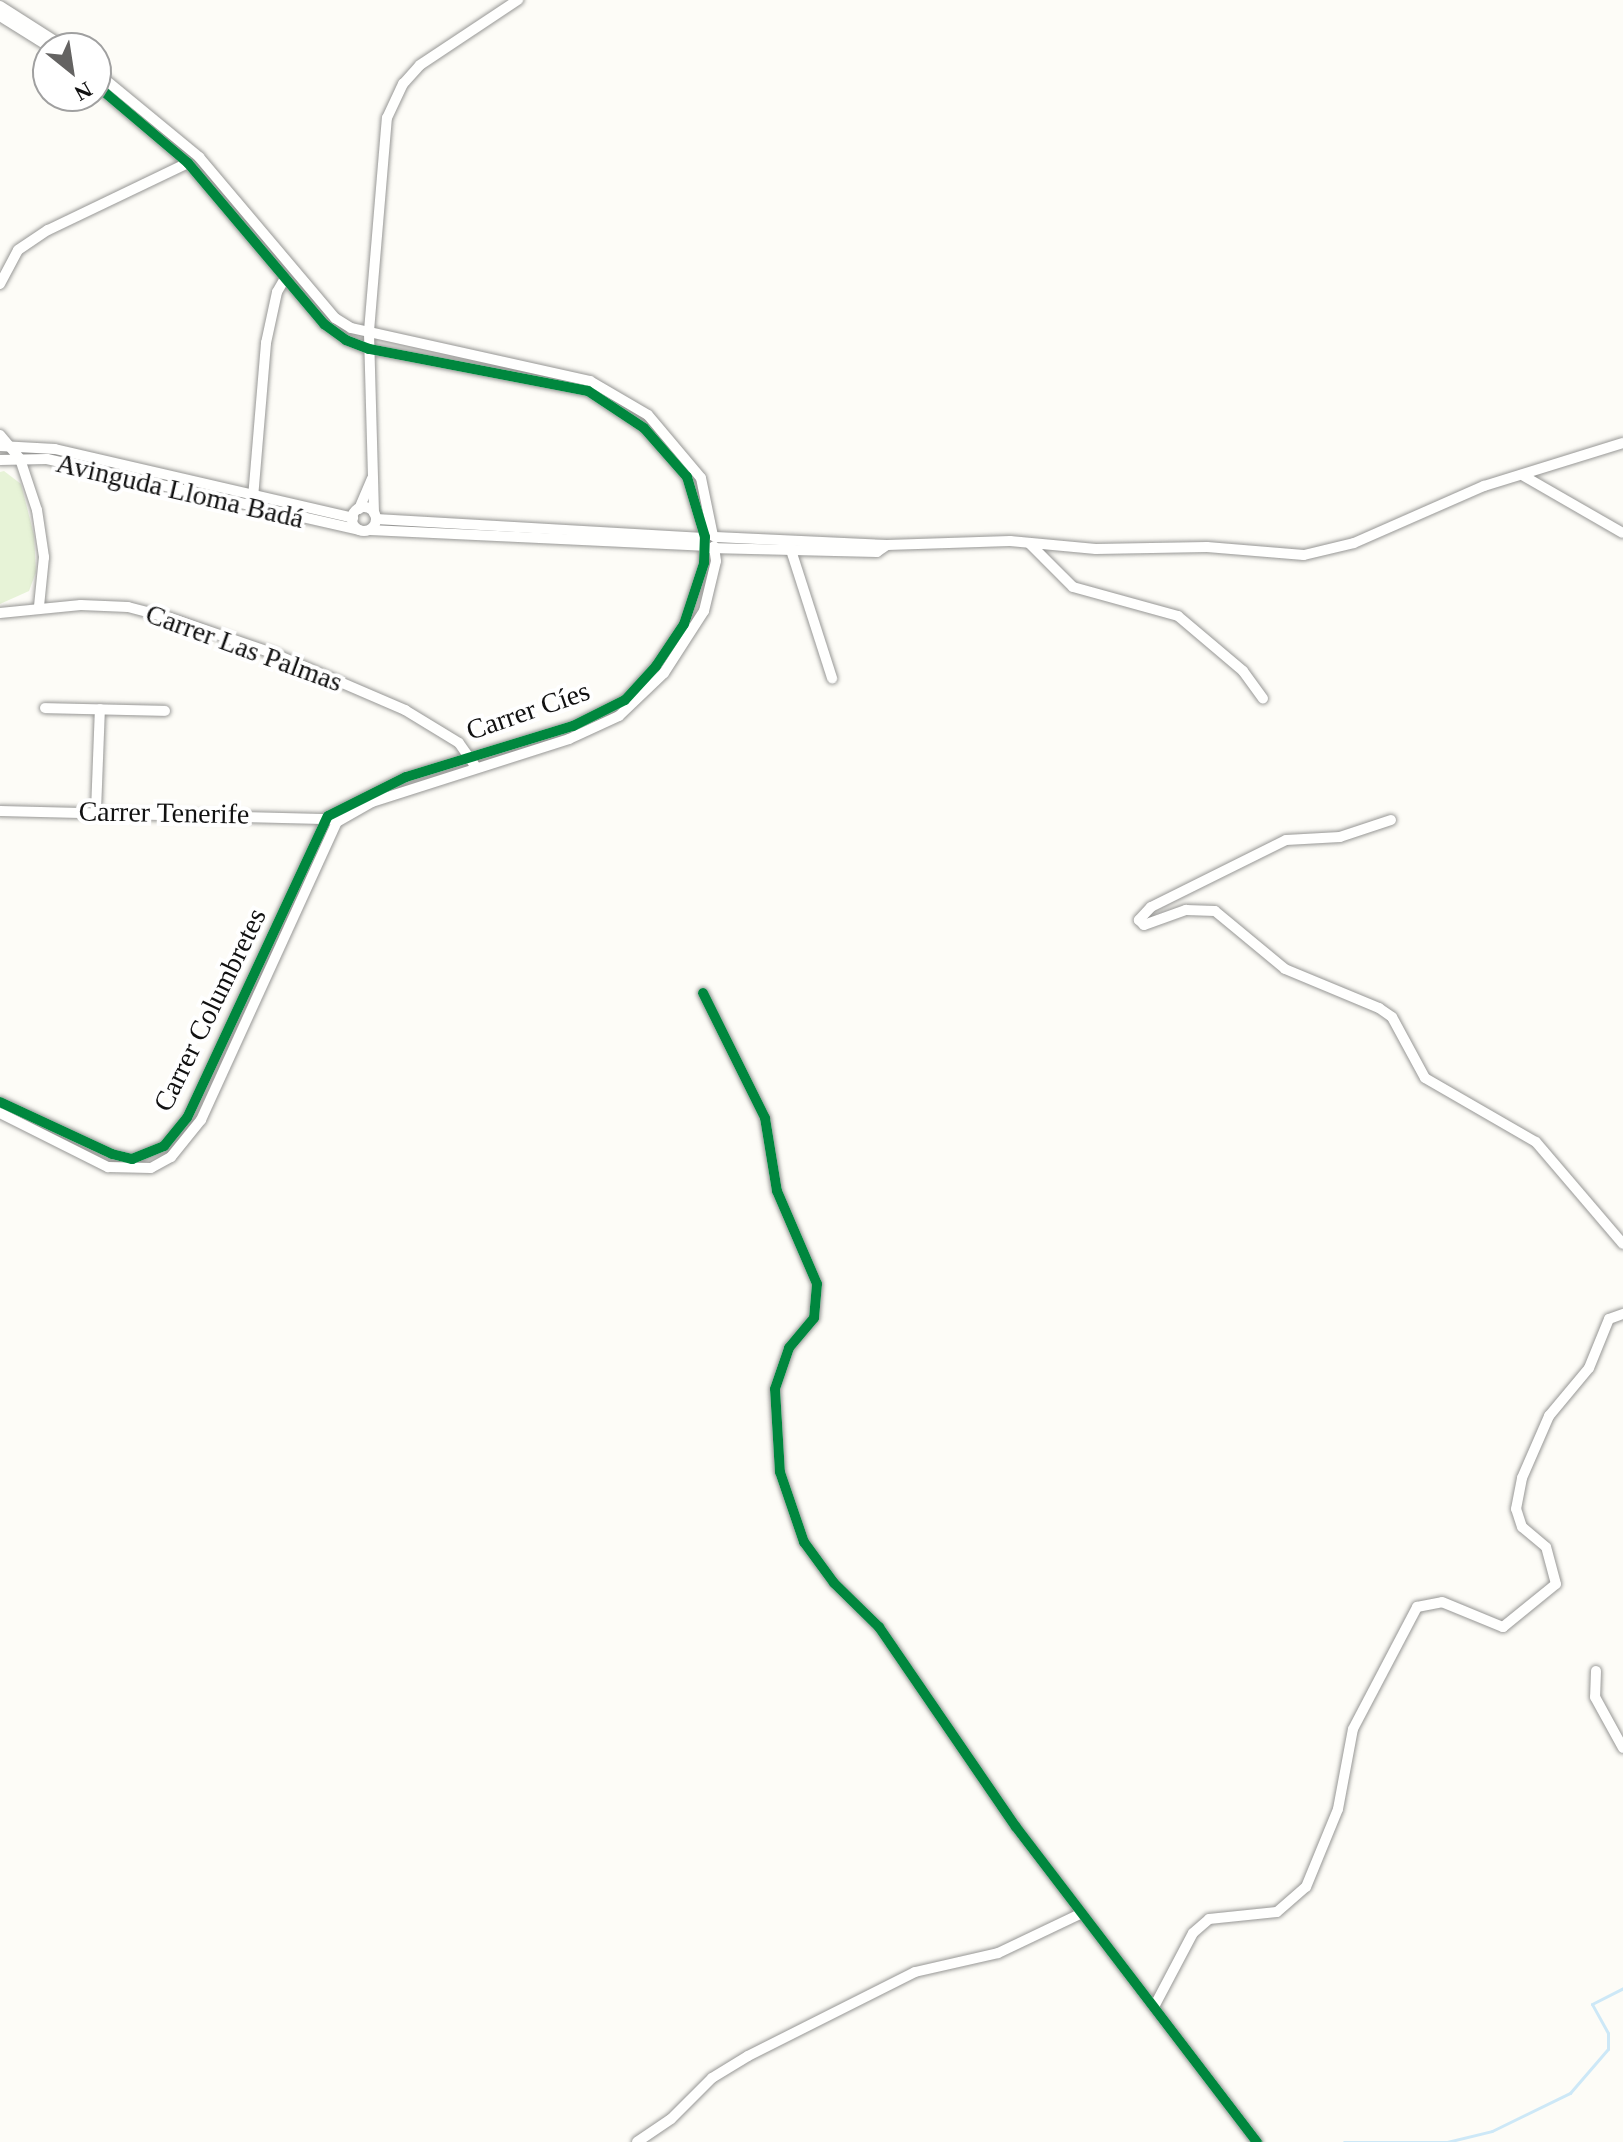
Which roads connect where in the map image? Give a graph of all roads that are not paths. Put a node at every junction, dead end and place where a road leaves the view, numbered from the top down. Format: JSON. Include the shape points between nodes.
{"nodes":[{"id":1,"x":518,"y":0,"type":"edge"},
{"id":2,"x":0,"y":6,"type":"edge"},
{"id":3,"x":0,"y":16,"type":"edge"},
{"id":4,"x":41,"y":32,"type":"edge"},
{"id":5,"x":32,"y":36,"type":"edge"},
{"id":6,"x":112,"y":85,"type":"edge"},
{"id":7,"x":112,"y":99,"type":"edge"},
{"id":8,"x":188,"y":163,"type":"junction"},
{"id":9,"x":285,"y":278,"type":"junction"},
{"id":10,"x":0,"y":284,"type":"edge"},
{"id":11,"x":369,"y":331,"type":"junction"},
{"id":12,"x":369,"y":349,"type":"junction"},
{"id":13,"x":0,"y":435,"type":"edge"},
{"id":14,"x":1623,"y":443,"type":"edge"},
{"id":15,"x":4,"y":446,"type":"edge"},
{"id":16,"x":20,"y":459,"type":"junction"},
{"id":17,"x":0,"y":460,"type":"edge"},
{"id":18,"x":1522,"y":475,"type":"junction"},
{"id":19,"x":372,"y":477,"type":"junction"},
{"id":20,"x":253,"y":498,"type":"junction"},
{"id":21,"x":356,"y":513,"type":"junction"},
{"id":22,"x":375,"y":516,"type":"junction"},
{"id":23,"x":364,"y":530,"type":"junction"},
{"id":24,"x":1623,"y":533,"type":"edge"},
{"id":25,"x":790,"y":539,"type":"junction"},
{"id":26,"x":709,"y":541,"type":"junction"},
{"id":27,"x":1029,"y":543,"type":"junction"},
{"id":28,"x":884,"y":544,"type":"junction"},
{"id":29,"x":790,"y":551,"type":"junction"},
{"id":30,"x":39,"y":606,"type":"junction"},
{"id":31,"x":0,"y":613,"type":"edge"},
{"id":32,"x":832,"y":678,"type":"dead end"},
{"id":33,"x":1263,"y":699,"type":"dead end"},
{"id":34,"x":45,"y":708,"type":"dead end"},
{"id":35,"x":100,"y":709,"type":"junction"},
{"id":36,"x":165,"y":711,"type":"dead end"},
{"id":37,"x":472,"y":761,"type":"junction"},
{"id":38,"x":0,"y":811,"type":"edge"},
{"id":39,"x":96,"y":811,"type":"junction"},
{"id":40,"x":333,"y":819,"type":"junction"},
{"id":41,"x":1391,"y":820,"type":"dead end"},
{"id":42,"x":703,"y":993,"type":"dead end"},
{"id":43,"x":0,"y":1102,"type":"edge"},
{"id":44,"x":0,"y":1113,"type":"edge"},
{"id":45,"x":1623,"y":1244,"type":"edge"},
{"id":46,"x":1623,"y":1314,"type":"edge"},
{"id":47,"x":1596,"y":1671,"type":"dead end"},
{"id":48,"x":1623,"y":1748,"type":"edge"},
{"id":49,"x":1080,"y":1914,"type":"junction"},
{"id":50,"x":1155,"y":2005,"type":"junction"},
{"id":51,"x":637,"y":2142,"type":"edge"},
{"id":52,"x":1257,"y":2142,"type":"edge"}],
"edges":[{"from":1,"to":11,"type":"street","via":[[420,65],[393,101],[380,166]]},
{"from":2,"to":4,"type":"street"},
{"from":3,"to":5,"type":"street"},
{"from":6,"to":11,"type":"street","name":"Carrer Cíes","via":[[199,157],[335,318]]},
{"from":7,"to":8,"type":"street","name":"Carrer Cíes"},
{"from":8,"to":9,"type":"street","name":"Carrer Cíes"},
{"from":8,"to":10,"type":"street","via":[[48,230],[18,250]]},
{"from":9,"to":12,"type":"street","name":"Carrer Cíes","via":[[324,324]]},
{"from":9,"to":20,"type":"street","via":[[266,343]]},
{"from":11,"to":12,"type":"street"},
{"from":11,"to":26,"type":"street","name":"Carrer Cíes","via":[[564,374],[615,391],[648,415],[701,478]]},
{"from":12,"to":19,"type":"street"},
{"from":12,"to":26,"type":"street","name":"Carrer Cíes","via":[[550,380],[618,407],[665,447],[687,477]]},
{"from":13,"to":15,"type":"street"},
{"from":14,"to":18,"type":"street","name":"Avinguda Lloma Badá"},
{"from":15,"to":16,"type":"street"},
{"from":15,"to":20,"type":"street","name":"Avinguda Lloma Badá","via":[[55,449]]},
{"from":16,"to":17,"type":"street","name":"Avinguda Lloma Badá"},
{"from":16,"to":23,"type":"street","name":"Avinguda Lloma Badá","via":[[47,459]]},
{"from":16,"to":30,"type":"street","via":[[37,510],[44,557]]},
{"from":18,"to":24,"type":"street"},
{"from":18,"to":27,"type":"street","name":"Avinguda Lloma Badá","via":[[1484,486],[1354,543],[1304,555]]},
{"from":19,"to":21,"type":"street"},
{"from":19,"to":22,"type":"street"},
{"from":20,"to":21,"type":"street","name":"Avinguda Lloma Badá"},
{"from":21,"to":22,"type":"street","name":"Avinguda Lloma Badá"},
{"from":21,"to":23,"type":"street"},
{"from":22,"to":23,"type":"street"},
{"from":22,"to":26,"type":"street","name":"Avinguda Lloma Badá"},
{"from":23,"to":26,"type":"street","name":"Avinguda Lloma Badá"},
{"from":25,"to":26,"type":"street","name":"Avinguda Lloma Badá"},
{"from":25,"to":28,"type":"street","name":"Avinguda Lloma Badá"},
{"from":25,"to":29,"type":"street"},
{"from":26,"to":29,"type":"street","name":"Avinguda Lloma Badá"},
{"from":26,"to":37,"type":"street","name":"Carrer Cíes","via":[[698,593],[684,624],[625,700],[573,726]]},
{"from":27,"to":28,"type":"street","name":"Avinguda Lloma Badá"},
{"from":27,"to":33,"type":"street","via":[[1073,587],[1178,616],[1243,671]]},
{"from":28,"to":29,"type":"street","name":"Avinguda Lloma Badá","via":[[877,552]]},
{"from":29,"to":32,"type":"street"},
{"from":30,"to":31,"type":"street","name":"Carrer Las Palmas"},
{"from":30,"to":37,"type":"street","name":"Carrer Las Palmas","via":[[128,607],[229,638],[405,710],[459,743]]},
{"from":34,"to":35,"type":"street"},
{"from":35,"to":36,"type":"street"},
{"from":35,"to":39,"type":"street"},
{"from":37,"to":40,"type":"street","name":"Carrer Cíes","via":[[371,791]]},
{"from":38,"to":39,"type":"street","name":"Carrer Tenerife"},
{"from":39,"to":40,"type":"street","name":"Carrer Tenerife"},
{"from":40,"to":43,"type":"street","name":"Carrer Columbretes","via":[[187,1118],[164,1146],[132,1159],[112,1154]]},
{"from":40,"to":44,"type":"street","name":"Carrer Columbretes","via":[[201,1120],[171,1157],[151,1168],[108,1167]]},
{"from":41,"to":45,"type":"street","via":[[1340,837],[1286,840],[1151,907],[1139,920],[1144,925],[1186,910],[1215,911],[1285,969],[1379,1008],[1392,1017],[1425,1078],[1536,1142]]},
{"from":42,"to":49,"type":"street","via":[[765,1118],[777,1191],[817,1284],[814,1318],[789,1348],[775,1389],[778,1458],[792,1514],[804,1542],[834,1583],[879,1627]]},
{"from":46,"to":50,"type":"street","via":[[1609,1319],[1589,1368],[1549,1416],[1522,1478],[1516,1509],[1522,1527],[1546,1547],[1556,1584],[1503,1627],[1442,1602],[1417,1607],[1353,1729],[1338,1809],[1306,1887],[1277,1912],[1209,1919],[1193,1933]]},
{"from":47,"to":48,"type":"street","via":[[1595,1697]]},
{"from":49,"to":50,"type":"street"},
{"from":49,"to":51,"type":"street","via":[[998,1953],[915,1972],[748,2056],[712,2078],[671,2119]]},
{"from":50,"to":52,"type":"street"}]}
